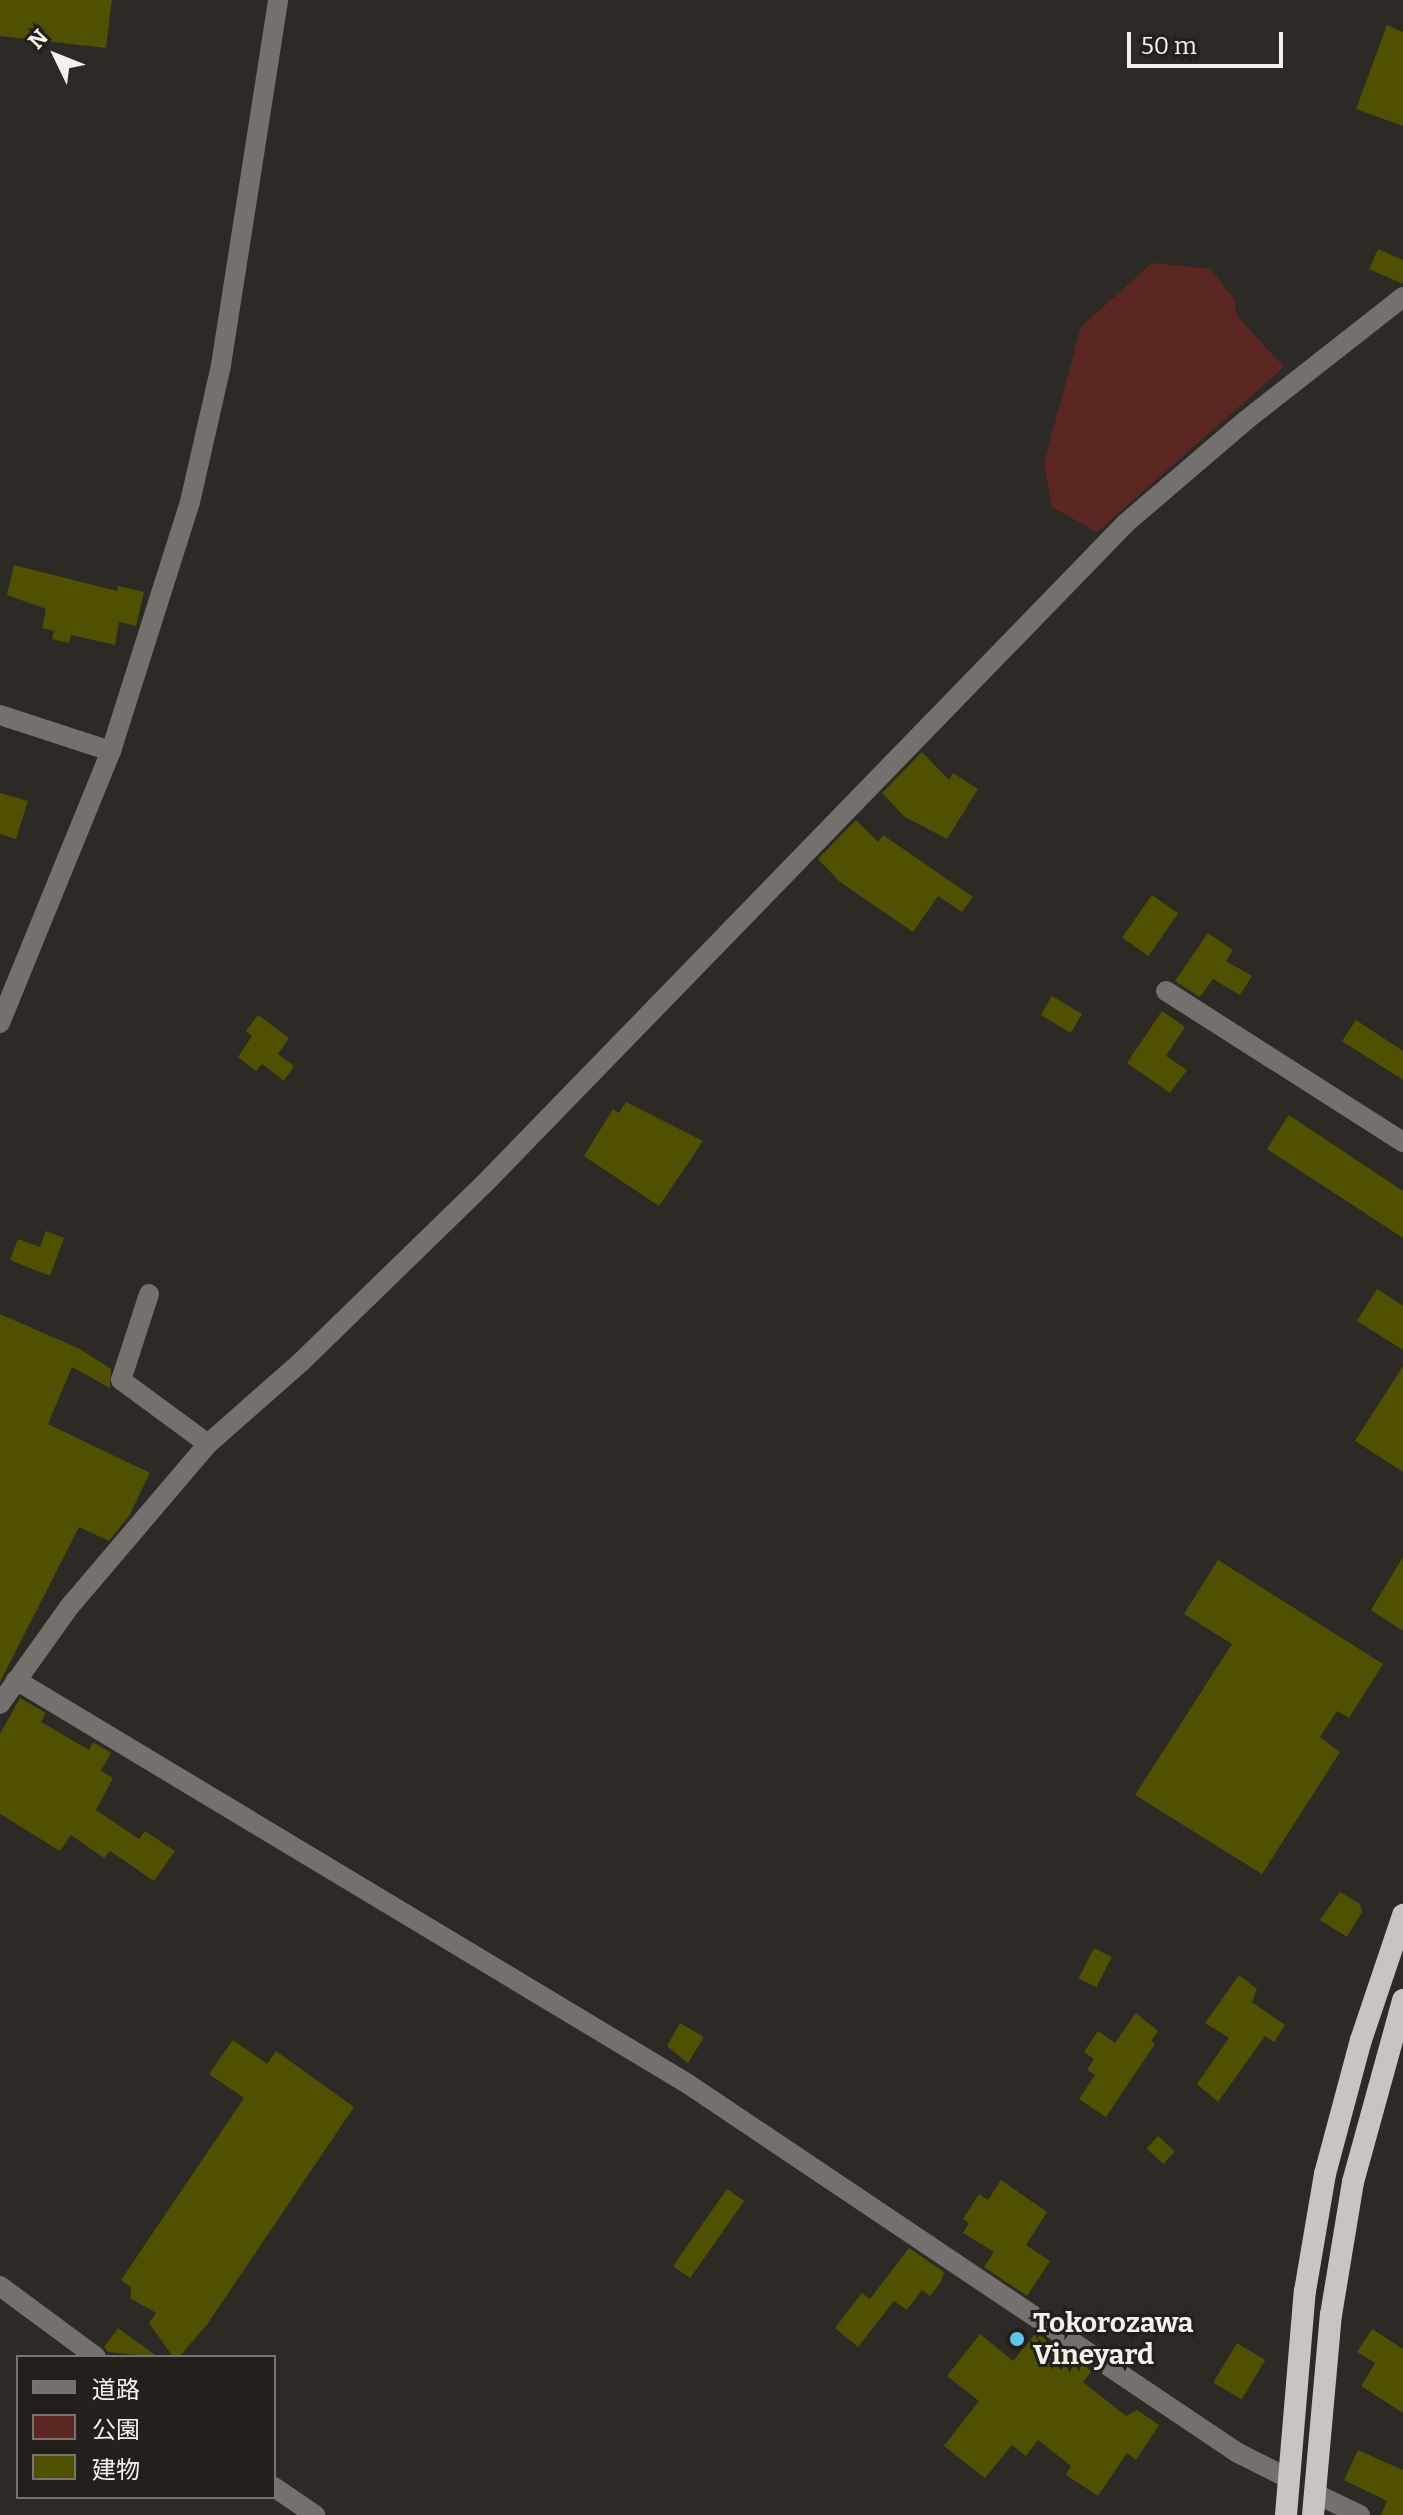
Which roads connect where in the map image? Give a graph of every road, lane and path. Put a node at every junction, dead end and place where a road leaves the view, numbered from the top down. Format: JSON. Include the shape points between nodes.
{"nodes":[{"id":1,"x":278,"y":0,"type":"edge"},
{"id":2,"x":1403,"y":297,"type":"edge"},
{"id":3,"x":0,"y":715,"type":"edge"},
{"id":4,"x":111,"y":751,"type":"junction"},
{"id":5,"x":1166,"y":991,"type":"dead end"},
{"id":6,"x":0,"y":1023,"type":"edge"},
{"id":7,"x":1403,"y":1142,"type":"edge"},
{"id":8,"x":149,"y":1294,"type":"dead end"},
{"id":9,"x":208,"y":1444,"type":"junction"},
{"id":10,"x":16,"y":1680,"type":"junction"},
{"id":11,"x":0,"y":1704,"type":"edge"},
{"id":12,"x":1403,"y":1915,"type":"edge"},
{"id":13,"x":1403,"y":2000,"type":"edge"},
{"id":14,"x":0,"y":2286,"type":"edge"},
{"id":15,"x":93,"y":2355,"type":"edge"},
{"id":16,"x":1288,"y":2478,"type":"junction"},
{"id":17,"x":276,"y":2488,"type":"edge"},
{"id":18,"x":1313,"y":2504,"type":"edge"},
{"id":19,"x":315,"y":2515,"type":"edge"},
{"id":20,"x":1286,"y":2515,"type":"edge"},
{"id":21,"x":1360,"y":2515,"type":"edge"}],
"edges":[{"from":1,"to":4,"type":"street","via":[[221,365],[190,502]]},
{"from":2,"to":9,"type":"street","via":[[1126,523],[489,1179],[300,1363]]},
{"from":3,"to":4,"type":"street"},
{"from":4,"to":6,"type":"street"},
{"from":5,"to":7,"type":"street"},
{"from":8,"to":9,"type":"street","via":[[121,1380]]},
{"from":9,"to":10,"type":"street","via":[[70,1606]]},
{"from":10,"to":11,"type":"street"},
{"from":10,"to":16,"type":"street","via":[[688,2084],[1238,2453]]},
{"from":12,"to":16,"type":"highway","via":[[1361,2040],[1325,2174],[1305,2291]]},
{"from":13,"to":18,"type":"highway","via":[[1353,2182],[1331,2315]]},
{"from":14,"to":15,"type":"street"},
{"from":16,"to":20,"type":"highway"},
{"from":17,"to":19,"type":"street"},
{"from":18,"to":21,"type":"street"}]}
